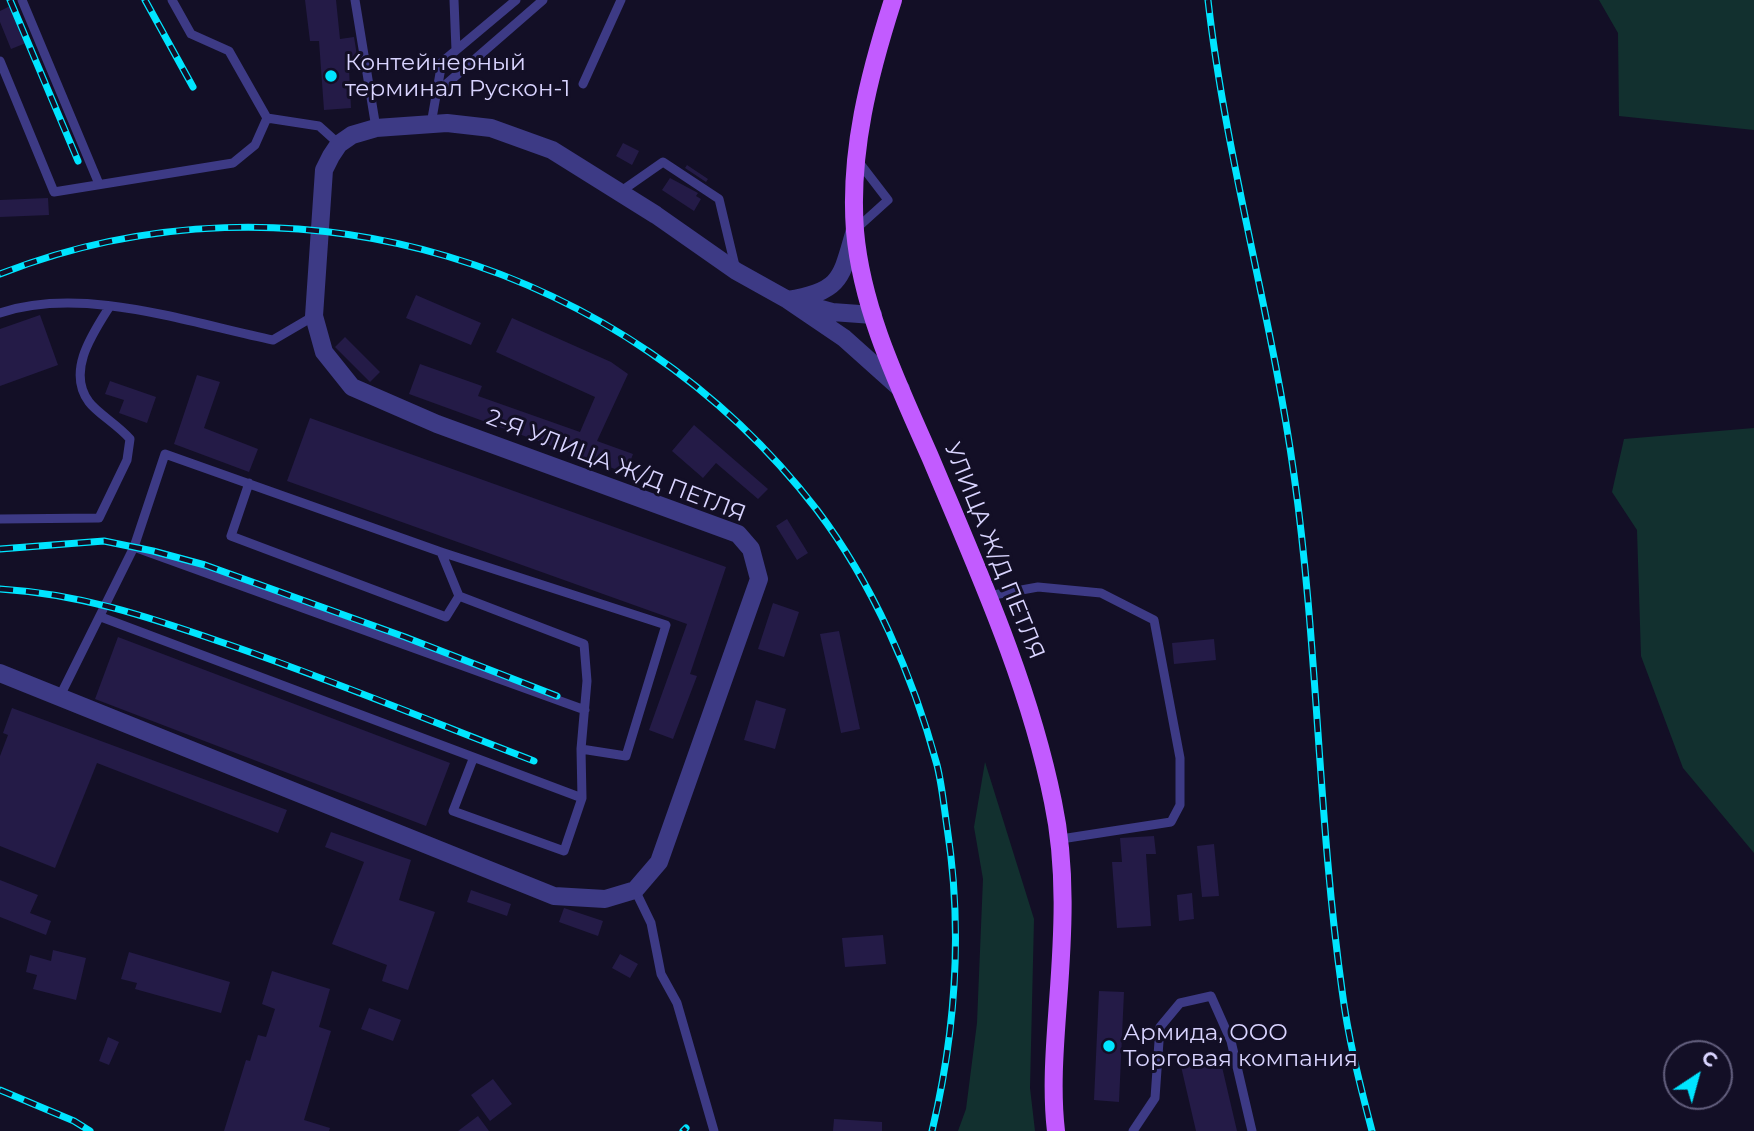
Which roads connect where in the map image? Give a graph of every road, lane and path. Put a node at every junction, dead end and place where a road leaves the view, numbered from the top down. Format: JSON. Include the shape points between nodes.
{"nodes":[{"id":1,"x":22,"y":0,"type":"edge"},
{"id":2,"x":172,"y":0,"type":"edge"},
{"id":3,"x":355,"y":0,"type":"edge"},
{"id":4,"x":454,"y":0,"type":"edge"},
{"id":5,"x":516,"y":0,"type":"edge"},
{"id":6,"x":543,"y":0,"type":"edge"},
{"id":7,"x":621,"y":0,"type":"edge"},
{"id":8,"x":892,"y":0,"type":"edge"},
{"id":9,"x":456,"y":50,"type":"junction"},
{"id":10,"x":0,"y":61,"type":"edge"},
{"id":11,"x":3,"y":79,"type":"edge"},
{"id":12,"x":583,"y":85,"type":"dead end"},
{"id":13,"x":436,"y":93,"type":"junction"},
{"id":14,"x":267,"y":118,"type":"junction"},
{"id":15,"x":431,"y":124,"type":"junction"},
{"id":16,"x":376,"y":128,"type":"junction"},
{"id":17,"x":340,"y":144,"type":"junction"},
{"id":18,"x":854,"y":156,"type":"junction"},
{"id":19,"x":99,"y":184,"type":"junction"},
{"id":20,"x":620,"y":192,"type":"junction"},
{"id":21,"x":855,"y":230,"type":"junction"},
{"id":22,"x":736,"y":271,"type":"junction"},
{"id":23,"x":788,"y":300,"type":"junction"},
{"id":24,"x":110,"y":306,"type":"junction"},
{"id":25,"x":0,"y":313,"type":"edge"},
{"id":26,"x":873,"y":315,"type":"junction"},
{"id":27,"x":314,"y":316,"type":"junction"},
{"id":28,"x":901,"y":389,"type":"junction"},
{"id":29,"x":248,"y":484,"type":"junction"},
{"id":30,"x":0,"y":519,"type":"edge"},
{"id":31,"x":134,"y":547,"type":"junction"},
{"id":32,"x":441,"y":552,"type":"junction"},
{"id":33,"x":459,"y":596,"type":"junction"},
{"id":34,"x":986,"y":596,"type":"junction"},
{"id":35,"x":101,"y":617,"type":"junction"},
{"id":36,"x":0,"y":673,"type":"edge"},
{"id":37,"x":59,"y":698,"type":"junction"},
{"id":38,"x":585,"y":710,"type":"junction"},
{"id":39,"x":581,"y":749,"type":"junction"},
{"id":40,"x":473,"y":759,"type":"junction"},
{"id":41,"x":582,"y":798,"type":"junction"},
{"id":42,"x":1060,"y":839,"type":"junction"},
{"id":43,"x":635,"y":890,"type":"junction"},
{"id":44,"x":714,"y":1131,"type":"edge"},
{"id":45,"x":1056,"y":1131,"type":"edge"},
{"id":46,"x":1133,"y":1131,"type":"edge"},
{"id":47,"x":1252,"y":1131,"type":"edge"}],
"edges":[{"from":1,"to":19,"type":"lane"},
{"from":2,"to":14,"type":"lane","via":[[191,34],[229,51]]},
{"from":3,"to":16,"type":"lane"},
{"from":4,"to":9,"type":"lane"},
{"from":5,"to":9,"type":"lane"},
{"from":6,"to":13,"type":"lane"},
{"from":7,"to":12,"type":"lane"},
{"from":8,"to":18,"type":"main road","name":"УЛИЦА Ж/Д ПЕТЛЯ","via":[[875,53]]},
{"from":9,"to":13,"type":"lane","via":[[442,62]]},
{"from":10,"to":11,"type":"lane"},
{"from":11,"to":19,"type":"lane","via":[[54,192]]},
{"from":13,"to":15,"type":"lane"},
{"from":14,"to":17,"type":"lane","via":[[318,126]]},
{"from":14,"to":19,"type":"lane","via":[[256,145],[233,163]]},
{"from":15,"to":16,"type":"street"},
{"from":15,"to":20,"type":"street","via":[[491,128],[540,145]]},
{"from":16,"to":17,"type":"street"},
{"from":17,"to":27,"type":"street","name":"2-Я УЛИЦА Ж/Д ПЕТЛЯ","via":[[324,170]]},
{"from":18,"to":21,"type":"main road","name":"УЛИЦА Ж/Д ПЕТЛЯ"},
{"from":18,"to":21,"type":"lane","via":[[888,200]]},
{"from":20,"to":22,"type":"street"},
{"from":20,"to":22,"type":"lane","via":[[663,162],[708,192],[719,200]]},
{"from":21,"to":23,"type":"street","via":[[835,283],[820,295]]},
{"from":21,"to":26,"type":"main road","name":"УЛИЦА Ж/Д ПЕТЛЯ"},
{"from":22,"to":23,"type":"street"},
{"from":23,"to":26,"type":"street","via":[[832,312]]},
{"from":23,"to":28,"type":"street","via":[[845,338]]},
{"from":24,"to":25,"type":"lane","via":[[51,302]]},
{"from":24,"to":27,"type":"lane","via":[[274,340]]},
{"from":24,"to":30,"type":"lane","via":[[82,358],[79,383],[90,404],[130,439],[127,460],[99,518]]},
{"from":26,"to":28,"type":"main road","name":"УЛИЦА Ж/Д ПЕТЛЯ"},
{"from":27,"to":43,"type":"street","name":"2-Я УЛИЦА Ж/Д ПЕТЛЯ","via":[[324,352],[352,387],[437,424],[738,534],[751,549],[759,579],[659,862]]},
{"from":28,"to":34,"type":"main road","name":"УЛИЦА Ж/Д ПЕТЛЯ"},
{"from":29,"to":31,"type":"lane","via":[[165,454]]},
{"from":29,"to":32,"type":"lane"},
{"from":29,"to":33,"type":"lane","via":[[231,536],[446,617]]},
{"from":31,"to":35,"type":"lane"},
{"from":31,"to":38,"type":"lane"},
{"from":32,"to":33,"type":"lane"},
{"from":32,"to":39,"type":"lane","via":[[666,625],[626,756]]},
{"from":33,"to":38,"type":"lane","via":[[583,643]]},
{"from":34,"to":42,"type":"main road","name":"УЛИЦА Ж/Д ПЕТЛЯ","via":[[1030,708]]},
{"from":34,"to":42,"type":"lane","via":[[1038,587],[1101,593],[1154,620],[1180,758],[1180,805],[1171,822]]},
{"from":35,"to":37,"type":"lane"},
{"from":35,"to":40,"type":"lane"},
{"from":36,"to":37,"type":"street"},
{"from":37,"to":43,"type":"street","via":[[554,896],[605,899]]},
{"from":38,"to":39,"type":"lane"},
{"from":39,"to":41,"type":"lane"},
{"from":40,"to":41,"type":"lane"},
{"from":40,"to":41,"type":"lane","via":[[453,811],[527,838],[564,851]]},
{"from":42,"to":45,"type":"main road","name":"УЛИЦА Ж/Д ПЕТЛЯ"},
{"from":43,"to":44,"type":"lane","via":[[651,923],[661,974],[677,1003]]},
{"from":46,"to":47,"type":"lane","via":[[1155,1098],[1160,1027],[1181,1003],[1211,996],[1231,1041]]}]}
